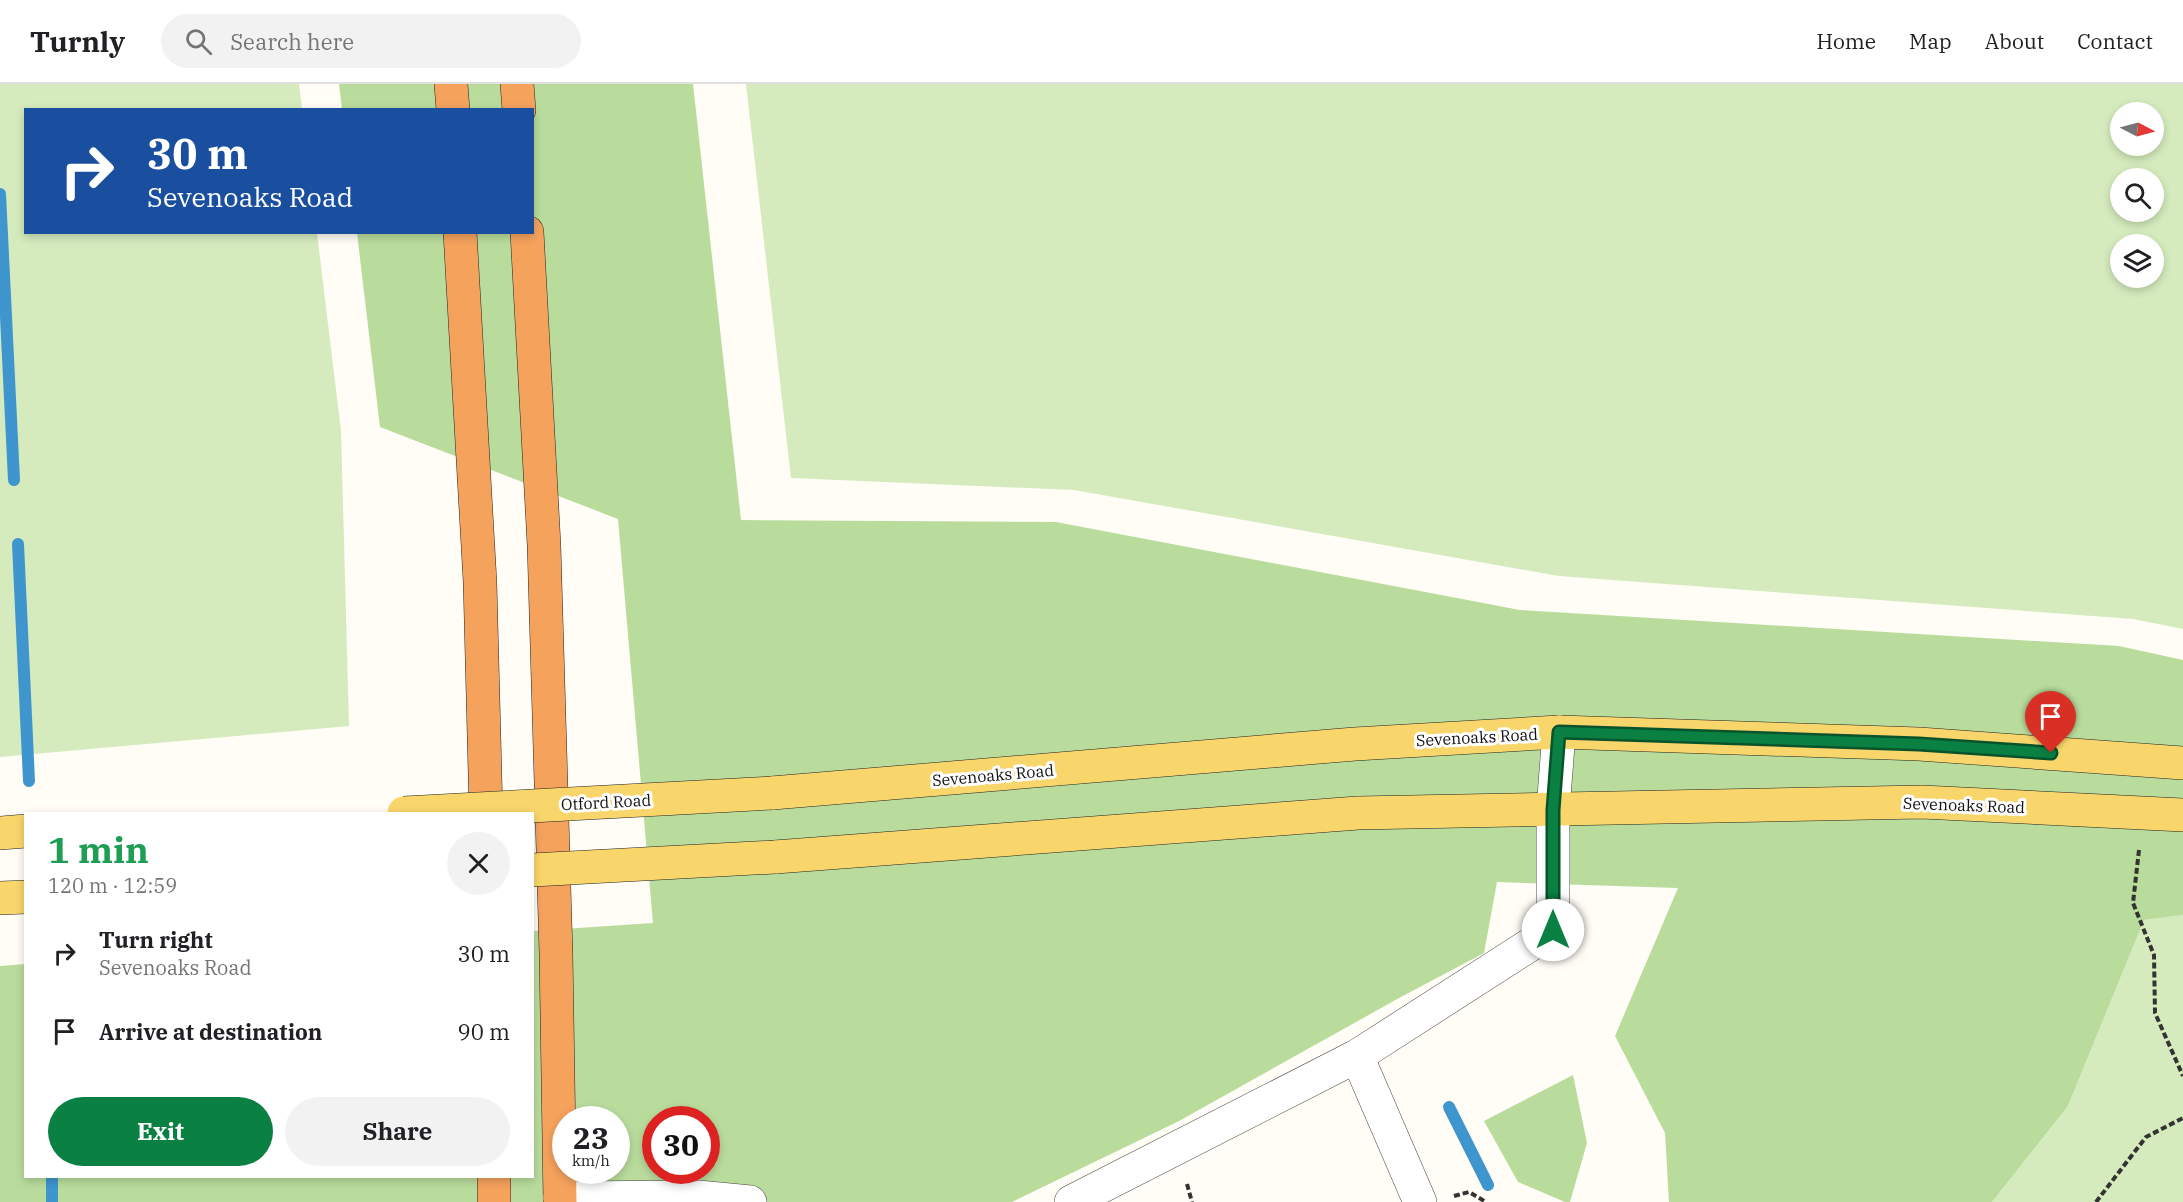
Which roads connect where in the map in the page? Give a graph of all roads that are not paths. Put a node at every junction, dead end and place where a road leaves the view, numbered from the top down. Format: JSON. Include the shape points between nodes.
{"nodes":[{"id":1,"x":451,"y":84,"type":"edge"},
{"id":2,"x":517,"y":84,"type":"edge"},
{"id":3,"x":453,"y":108,"type":"edge"},
{"id":4,"x":519,"y":108,"type":"edge"},
{"id":5,"x":460,"y":234,"type":"edge"},
{"id":6,"x":527,"y":234,"type":"edge"},
{"id":7,"x":1559,"y":732,"type":"junction"},
{"id":8,"x":2183,"y":763,"type":"edge"},
{"id":9,"x":772,"y":794,"type":"joint"},
{"id":10,"x":1553,"y":810,"type":"junction"},
{"id":11,"x":423,"y":812,"type":"edge"},
{"id":12,"x":486,"y":812,"type":"edge"},
{"id":13,"x":2183,"y":815,"type":"edge"},
{"id":14,"x":24,"y":831,"type":"edge"},
{"id":15,"x":0,"y":833,"type":"edge"},
{"id":16,"x":534,"y":870,"type":"edge"},
{"id":17,"x":24,"y":897,"type":"edge"},
{"id":18,"x":0,"y":898,"type":"edge"},
{"id":19,"x":1357,"y":1056,"type":"junction"},
{"id":20,"x":494,"y":1178,"type":"edge"},
{"id":21,"x":1436,"y":1199,"type":"edge"},
{"id":22,"x":560,"y":1200,"type":"edge"},
{"id":23,"x":494,"y":1202,"type":"edge"},
{"id":24,"x":750,"y":1202,"type":"edge"},
{"id":25,"x":1071,"y":1202,"type":"edge"}],
"edges":[{"from":1,"to":3,"type":"highway"},
{"from":2,"to":4,"type":"highway"},
{"from":5,"to":12,"type":"highway","via":[[480,582]]},
{"from":6,"to":22,"type":"highway","via":[[544,556]]},
{"from":7,"to":8,"type":"main road","name":"Sevenoaks Road","via":[[1919,744]]},
{"from":7,"to":9,"type":"main road","name":"Sevenoaks Road","via":[[1355,744]]},
{"from":7,"to":10,"type":"street"},
{"from":9,"to":11,"type":"main road","name":"Otford Road","bridge":true},
{"from":10,"to":13,"type":"main road","name":"Sevenoaks Road","via":[[1922,802]]},
{"from":10,"to":16,"type":"main road","name":"Sevenoaks Road","bridge":true,"via":[[1358,813],[775,857]]},
{"from":10,"to":19,"type":"street","via":[[1553,930]]},
{"from":14,"to":15,"type":"main road"},
{"from":17,"to":18,"type":"main road"},
{"from":19,"to":21,"type":"street"},
{"from":19,"to":25,"type":"street"},
{"from":20,"to":23,"type":"highway"},
{"from":22,"to":24,"type":"street","via":[[698,1197]]}]}
